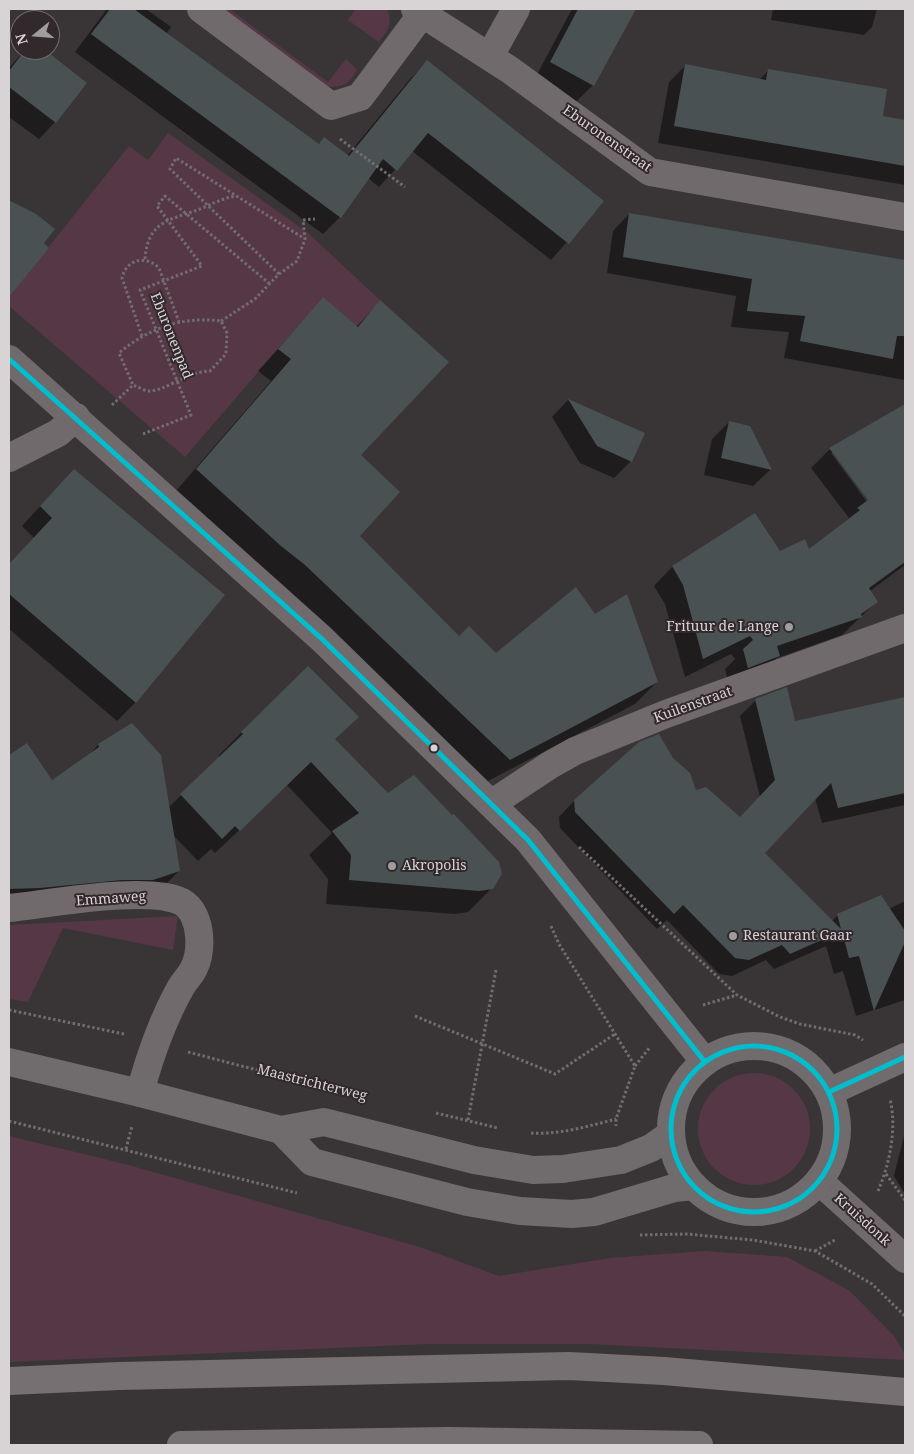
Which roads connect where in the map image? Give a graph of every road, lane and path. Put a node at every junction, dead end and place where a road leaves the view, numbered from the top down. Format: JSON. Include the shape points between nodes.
{"nodes":[{"id":1,"x":201,"y":9,"type":"edge"},
{"id":2,"x":516,"y":9,"type":"edge"},
{"id":3,"x":418,"y":11,"type":"edge"},
{"id":4,"x":490,"y":56,"type":"junction"},
{"id":5,"x":237,"y":196,"type":"junction"},
{"id":6,"x":208,"y":206,"type":"junction"},
{"id":7,"x":186,"y":213,"type":"junction"},
{"id":8,"x":905,"y":217,"type":"edge"},
{"id":9,"x":315,"y":218,"type":"dead end"},
{"id":10,"x":168,"y":221,"type":"junction"},
{"id":11,"x":305,"y":238,"type":"junction"},
{"id":12,"x":145,"y":259,"type":"junction"},
{"id":13,"x":279,"y":274,"type":"junction"},
{"id":14,"x":164,"y":281,"type":"junction"},
{"id":15,"x":270,"y":284,"type":"junction"},
{"id":16,"x":221,"y":320,"type":"junction"},
{"id":17,"x":179,"y":322,"type":"junction"},
{"id":18,"x":156,"y":328,"type":"junction"},
{"id":19,"x":142,"y":336,"type":"junction"},
{"id":20,"x":9,"y":359,"type":"edge"},
{"id":21,"x":176,"y":380,"type":"junction"},
{"id":22,"x":133,"y":385,"type":"junction"},
{"id":23,"x":82,"y":422,"type":"junction"},
{"id":24,"x":118,"y":455,"type":"junction"},
{"id":25,"x":9,"y":458,"type":"edge"},
{"id":26,"x":905,"y":628,"type":"edge"},
{"id":27,"x":491,"y":804,"type":"junction"},
{"id":28,"x":528,"y":840,"type":"junction"},
{"id":29,"x":9,"y":908,"type":"edge"},
{"id":30,"x":560,"y":944,"type":"dead end"},
{"id":31,"x":496,"y":970,"type":"dead end"},
{"id":32,"x":9,"y":1010,"type":"edge"},
{"id":33,"x":415,"y":1016,"type":"dead end"},
{"id":34,"x":615,"y":1034,"type":"junction"},
{"id":35,"x":154,"y":1042,"type":"junction"},
{"id":36,"x":482,"y":1042,"type":"junction"},
{"id":37,"x":905,"y":1057,"type":"edge"},
{"id":38,"x":9,"y":1062,"type":"edge"},
{"id":39,"x":705,"y":1062,"type":"junction"},
{"id":40,"x":880,"y":1069,"type":"junction"},
{"id":41,"x":329,"y":1089,"type":"dead end"},
{"id":42,"x":828,"y":1092,"type":"junction"},
{"id":43,"x":140,"y":1093,"type":"junction"},
{"id":44,"x":431,"y":1112,"type":"dead end"},
{"id":45,"x":616,"y":1119,"type":"junction"},
{"id":46,"x":468,"y":1120,"type":"junction"},
{"id":47,"x":503,"y":1129,"type":"dead end"},
{"id":48,"x":281,"y":1130,"type":"junction"},
{"id":49,"x":527,"y":1133,"type":"dead end"},
{"id":50,"x":671,"y":1134,"type":"junction"},
{"id":51,"x":621,"y":1160,"type":"junction"},
{"id":52,"x":819,"y":1182,"type":"junction"},
{"id":53,"x":694,"y":1186,"type":"junction"},
{"id":54,"x":905,"y":1200,"type":"edge"},
{"id":55,"x":637,"y":1201,"type":"junction"},
{"id":56,"x":905,"y":1259,"type":"edge"},
{"id":57,"x":905,"y":1316,"type":"edge"},
{"id":58,"x":9,"y":1381,"type":"edge"},
{"id":59,"x":905,"y":1392,"type":"edge"},
{"id":60,"x":458,"y":1443,"type":"edge"},
{"id":61,"x":181,"y":1445,"type":"edge"},
{"id":62,"x":699,"y":1445,"type":"edge"}],
"edges":[{"from":1,"to":3,"type":"street","name":"Eburonenstraat","via":[[331,106],[360,97]]},
{"from":2,"to":4,"type":"street"},
{"from":3,"to":4,"type":"street","name":"Eburonenstraat"},
{"from":4,"to":8,"type":"street","name":"Eburonenstraat","via":[[650,172]]},
{"from":5,"to":6,"type":"path"},
{"from":5,"to":6,"type":"path","via":[[176,158],[170,170]]},
{"from":5,"to":11,"type":"path"},
{"from":6,"to":7,"type":"path"},
{"from":6,"to":13,"type":"path"},
{"from":7,"to":10,"type":"path"},
{"from":7,"to":10,"type":"path","name":"Eburonenpad","via":[[165,196],[157,206]]},
{"from":7,"to":15,"type":"path","name":"Eburonenpad"},
{"from":9,"to":11,"type":"path","via":[[303,220]]},
{"from":10,"to":12,"type":"path","via":[[151,236]]},
{"from":10,"to":14,"type":"path","name":"Eburonenpad","via":[[202,266]]},
{"from":11,"to":13,"type":"path","via":[[297,261]]},
{"from":12,"to":14,"type":"path","via":[[160,268]]},
{"from":12,"to":19,"type":"path","via":[[135,261],[124,270],[122,278]]},
{"from":13,"to":15,"type":"path"},
{"from":14,"to":17,"type":"path"},
{"from":14,"to":18,"type":"path","name":"Eburonenpad","via":[[140,290]]},
{"from":15,"to":16,"type":"path","via":[[256,299]]},
{"from":16,"to":17,"type":"path","via":[[200,318]]},
{"from":16,"to":21,"type":"path","via":[[227,333],[226,354],[210,371],[196,371]]},
{"from":17,"to":18,"type":"path"},
{"from":18,"to":19,"type":"path"},
{"from":18,"to":21,"type":"path","name":"Eburonenpad"},
{"from":19,"to":22,"type":"path","via":[[119,353]]},
{"from":20,"to":23,"type":"street"},
{"from":21,"to":22,"type":"path","via":[[161,389],[148,391]]},
{"from":21,"to":24,"type":"path","name":"Eburonenpad","via":[[191,415],[134,438]]},
{"from":22,"to":23,"type":"path"},
{"from":23,"to":24,"type":"street"},
{"from":23,"to":25,"type":"street"},
{"from":24,"to":27,"type":"street","via":[[322,639]]},
{"from":26,"to":27,"type":"street","name":"Kuilenstraat","via":[[666,714],[575,751]]},
{"from":27,"to":28,"type":"street"},
{"from":28,"to":39,"type":"street"},
{"from":28,"to":40,"type":"path","via":[[574,842],[736,995],[800,1024],[855,1035],[863,1040]]},
{"from":29,"to":35,"type":"street","name":"Emmaweg","via":[[132,895],[168,897],[184,903],[195,916],[199,929],[198,957]]},
{"from":30,"to":34,"type":"path"},
{"from":31,"to":36,"type":"path"},
{"from":32,"to":35,"type":"path","name":"Maastrichterweg"},
{"from":33,"to":36,"type":"path"},
{"from":34,"to":36,"type":"path","via":[[555,1074]]},
{"from":34,"to":45,"type":"path","via":[[635,1066]]},
{"from":35,"to":41,"type":"path","name":"Maastrichterweg"},
{"from":35,"to":43,"type":"street","name":"Emmaweg"},
{"from":36,"to":46,"type":"path"},
{"from":37,"to":40,"type":"main road"},
{"from":38,"to":43,"type":"main road"},
{"from":39,"to":42,"type":"main road","via":[[742,1046],[775,1048],[811,1068]]},
{"from":39,"to":50,"type":"main road","via":[[681,1090],[674,1107]]},
{"from":40,"to":42,"type":"main road"},
{"from":40,"to":54,"type":"path","via":[[893,1111],[886,1173]]},
{"from":42,"to":52,"type":"main road","via":[[837,1122],[836,1139],[833,1157]]},
{"from":43,"to":48,"type":"main road"},
{"from":44,"to":46,"type":"path"},
{"from":45,"to":49,"type":"path","via":[[572,1130]]},
{"from":45,"to":51,"type":"path"},
{"from":46,"to":47,"type":"path"},
{"from":48,"to":51,"type":"main road","via":[[324,1122],[482,1162],[534,1170]]},
{"from":48,"to":55,"type":"main road","via":[[312,1162],[492,1207],[572,1214]]},
{"from":50,"to":51,"type":"main road","via":[[651,1148]]},
{"from":50,"to":53,"type":"main road","via":[[678,1160]]},
{"from":52,"to":53,"type":"main road","via":[[790,1204],[772,1210],[748,1212],[728,1208]]},
{"from":52,"to":56,"type":"street","name":"Kruisdonk"},
{"from":53,"to":55,"type":"main road","via":[[674,1188]]},
{"from":55,"to":57,"type":"path","via":[[658,1234],[753,1240],[815,1251],[872,1284]]},
{"from":58,"to":59,"type":"highway","via":[[569,1366]]},
{"from":60,"to":61,"type":"highway"},
{"from":60,"to":62,"type":"highway"}]}
